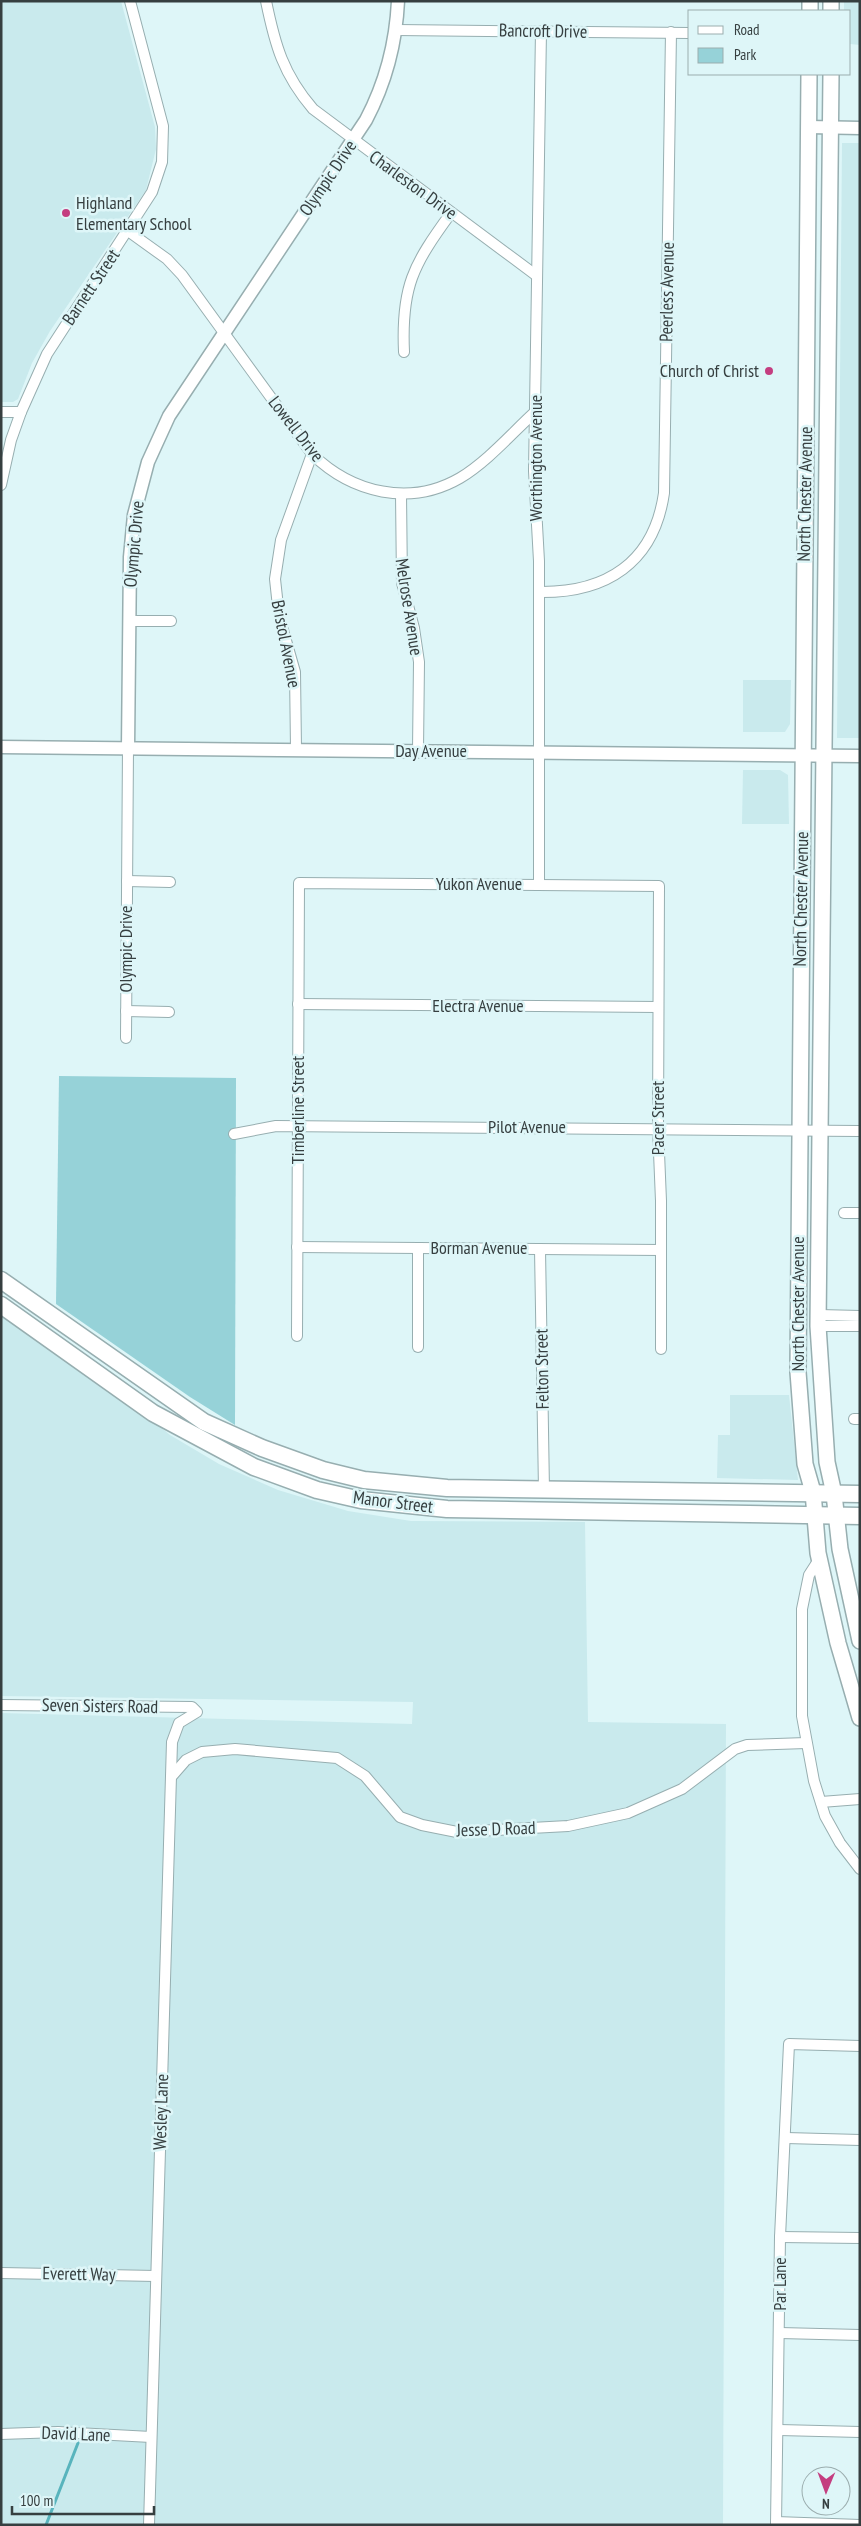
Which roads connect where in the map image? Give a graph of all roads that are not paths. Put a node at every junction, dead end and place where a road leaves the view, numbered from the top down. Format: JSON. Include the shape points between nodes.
{"nodes":[{"id":1,"x":130,"y":1,"type":"edge"},
{"id":2,"x":266,"y":1,"type":"edge"},
{"id":3,"x":398,"y":1,"type":"edge"},
{"id":4,"x":396,"y":30,"type":"junction"},
{"id":5,"x":541,"y":31,"type":"junction"},
{"id":6,"x":671,"y":32,"type":"junction"},
{"id":7,"x":688,"y":33,"type":"edge"},
{"id":8,"x":809,"y":75,"type":"edge"},
{"id":9,"x":831,"y":75,"type":"edge"},
{"id":10,"x":809,"y":127,"type":"junction"},
{"id":11,"x":830,"y":127,"type":"junction"},
{"id":12,"x":860,"y":128,"type":"edge"},
{"id":13,"x":353,"y":141,"type":"junction"},
{"id":14,"x":451,"y":213,"type":"junction"},
{"id":15,"x":128,"y":231,"type":"junction"},
{"id":16,"x":537,"y":276,"type":"junction"},
{"id":17,"x":807,"y":279,"type":"junction"},
{"id":18,"x":224,"y":332,"type":"junction"},
{"id":19,"x":829,"y":341,"type":"junction"},
{"id":20,"x":404,"y":352,"type":"dead end"},
{"id":21,"x":1,"y":412,"type":"edge"},
{"id":22,"x":21,"y":412,"type":"junction"},
{"id":23,"x":535,"y":412,"type":"junction"},
{"id":24,"x":806,"y":429,"type":"junction"},
{"id":25,"x":312,"y":454,"type":"junction"},
{"id":26,"x":827,"y":471,"type":"junction"},
{"id":27,"x":805,"y":481,"type":"junction"},
{"id":28,"x":1,"y":485,"type":"edge"},
{"id":29,"x":401,"y":494,"type":"junction"},
{"id":30,"x":826,"y":532,"type":"junction"},
{"id":31,"x":539,"y":592,"type":"junction"},
{"id":32,"x":130,"y":621,"type":"junction"},
{"id":33,"x":171,"y":621,"type":"dead end"},
{"id":34,"x":1,"y":747,"type":"edge"},
{"id":35,"x":128,"y":748,"type":"junction"},
{"id":36,"x":296,"y":750,"type":"junction"},
{"id":37,"x":418,"y":750,"type":"junction"},
{"id":38,"x":539,"y":752,"type":"junction"},
{"id":39,"x":802,"y":755,"type":"junction"},
{"id":40,"x":824,"y":756,"type":"junction"},
{"id":41,"x":860,"y":756,"type":"edge"},
{"id":42,"x":127,"y":881,"type":"junction"},
{"id":43,"x":170,"y":882,"type":"dead end"},
{"id":44,"x":299,"y":883,"type":"joint"},
{"id":45,"x":538,"y":885,"type":"junction"},
{"id":46,"x":659,"y":886,"type":"joint"},
{"id":47,"x":298,"y":1004,"type":"junction"},
{"id":48,"x":658,"y":1007,"type":"junction"},
{"id":49,"x":126,"y":1011,"type":"junction"},
{"id":50,"x":169,"y":1012,"type":"dead end"},
{"id":51,"x":126,"y":1038,"type":"dead end"},
{"id":52,"x":298,"y":1126,"type":"junction"},
{"id":53,"x":658,"y":1128,"type":"junction"},
{"id":54,"x":799,"y":1131,"type":"junction"},
{"id":55,"x":820,"y":1131,"type":"junction"},
{"id":56,"x":860,"y":1131,"type":"edge"},
{"id":57,"x":234,"y":1134,"type":"dead end"},
{"id":58,"x":844,"y":1213,"type":"dead end"},
{"id":59,"x":860,"y":1213,"type":"edge"},
{"id":60,"x":297,"y":1247,"type":"junction"},
{"id":61,"x":418,"y":1248,"type":"junction"},
{"id":62,"x":540,"y":1249,"type":"junction"},
{"id":63,"x":661,"y":1250,"type":"junction"},
{"id":64,"x":1,"y":1280,"type":"edge"},
{"id":65,"x":1,"y":1305,"type":"edge"},
{"id":66,"x":860,"y":1316,"type":"edge"},
{"id":67,"x":818,"y":1320,"type":"junction"},
{"id":68,"x":860,"y":1326,"type":"edge"},
{"id":69,"x":297,"y":1336,"type":"dead end"},
{"id":70,"x":418,"y":1348,"type":"dead end"},
{"id":71,"x":661,"y":1349,"type":"dead end"},
{"id":72,"x":544,"y":1490,"type":"junction"},
{"id":73,"x":813,"y":1492,"type":"junction"},
{"id":74,"x":834,"y":1494,"type":"junction"},
{"id":75,"x":860,"y":1494,"type":"edge"},
{"id":76,"x":815,"y":1516,"type":"junction"},
{"id":77,"x":860,"y":1516,"type":"edge"},
{"id":78,"x":837,"y":1517,"type":"junction"},
{"id":79,"x":820,"y":1558,"type":"junction"},
{"id":80,"x":860,"y":1641,"type":"edge"},
{"id":81,"x":1,"y":1704,"type":"edge"},
{"id":82,"x":197,"y":1712,"type":"joint"},
{"id":83,"x":860,"y":1718,"type":"edge"},
{"id":84,"x":806,"y":1743,"type":"junction"},
{"id":85,"x":172,"y":1776,"type":"junction"},
{"id":86,"x":860,"y":1799,"type":"edge"},
{"id":87,"x":821,"y":1802,"type":"junction"},
{"id":88,"x":860,"y":1869,"type":"edge"},
{"id":89,"x":860,"y":2046,"type":"edge"},
{"id":90,"x":786,"y":2138,"type":"junction"},
{"id":91,"x":860,"y":2140,"type":"edge"},
{"id":92,"x":780,"y":2237,"type":"junction"},
{"id":93,"x":860,"y":2238,"type":"edge"},
{"id":94,"x":1,"y":2273,"type":"edge"},
{"id":95,"x":156,"y":2276,"type":"junction"},
{"id":96,"x":780,"y":2333,"type":"junction"},
{"id":97,"x":860,"y":2335,"type":"edge"},
{"id":98,"x":779,"y":2430,"type":"junction"},
{"id":99,"x":860,"y":2432,"type":"edge"},
{"id":100,"x":1,"y":2434,"type":"edge"},
{"id":101,"x":151,"y":2437,"type":"junction"},
{"id":102,"x":776,"y":2523,"type":"edge"},
{"id":103,"x":149,"y":2525,"type":"edge"},
{"id":104,"x":860,"y":2525,"type":"edge"}],
"edges":[{"from":1,"to":15,"type":"street","name":"Barnett Street","via":[[161,110],[164,144],[152,192]]},
{"from":2,"to":13,"type":"street","name":"Charleston Drive","via":[[275,43],[290,79],[313,109]]},
{"from":3,"to":4,"type":"street","name":"Olympic Drive"},
{"from":4,"to":5,"type":"street","name":"Bancroft Drive"},
{"from":4,"to":13,"type":"street","name":"Olympic Drive","via":[[385,78]]},
{"from":5,"to":6,"type":"street","name":"Bancroft Drive"},
{"from":5,"to":16,"type":"street","name":"Worthington Avenue"},
{"from":6,"to":7,"type":"street","name":"Bancroft Drive"},
{"from":6,"to":31,"type":"street","name":"Peerless Avenue","via":[[662,508],[641,552],[619,572],[575,591]]},
{"from":8,"to":10,"type":"main road","name":"North Chester Avenue"},
{"from":9,"to":11,"type":"main road","name":"North Chester Avenue"},
{"from":10,"to":11,"type":"street"},
{"from":10,"to":17,"type":"main road","name":"North Chester Avenue"},
{"from":11,"to":12,"type":"street"},
{"from":11,"to":19,"type":"main road","name":"North Chester Avenue"},
{"from":13,"to":14,"type":"street","name":"Charleston Drive"},
{"from":13,"to":18,"type":"street","name":"Olympic Drive"},
{"from":14,"to":16,"type":"street","name":"Charleston Drive"},
{"from":14,"to":20,"type":"street","via":[[427,246],[411,279],[402,319]]},
{"from":15,"to":18,"type":"street","name":"Lowell Drive","via":[[167,259]]},
{"from":15,"to":22,"type":"street","name":"Barnett Street","via":[[47,354]]},
{"from":16,"to":23,"type":"street","name":"Worthington Avenue"},
{"from":17,"to":19,"type":"main road","via":[[821,329]]},
{"from":17,"to":24,"type":"main road","name":"North Chester Avenue"},
{"from":18,"to":25,"type":"street","name":"Lowell Drive"},
{"from":18,"to":32,"type":"street","name":"Olympic Drive","via":[[169,416],[148,462],[132,531]]},
{"from":19,"to":26,"type":"main road","name":"North Chester Avenue"},
{"from":21,"to":22,"type":"street"},
{"from":22,"to":28,"type":"street","name":"Barnett Street"},
{"from":23,"to":29,"type":"street","name":"Lowell Drive","via":[[459,478],[427,491]]},
{"from":23,"to":31,"type":"street","name":"Worthington Avenue"},
{"from":24,"to":26,"type":"main road","via":[[815,456]]},
{"from":24,"to":27,"type":"main road","name":"North Chester Avenue"},
{"from":25,"to":29,"type":"street","name":"Lowell Drive","via":[[338,476],[354,484]]},
{"from":25,"to":36,"type":"street","name":"Bristol Avenue","via":[[281,540],[275,579],[278,616],[295,672]]},
{"from":26,"to":30,"type":"main road","name":"North Chester Avenue"},
{"from":27,"to":30,"type":"main road","via":[[814,482],[817,486]]},
{"from":27,"to":39,"type":"main road","name":"North Chester Avenue"},
{"from":29,"to":37,"type":"street","name":"Melrose Avenue","via":[[402,583],[418,654]]},
{"from":30,"to":40,"type":"main road","name":"North Chester Avenue"},
{"from":31,"to":38,"type":"street","name":"Worthington Avenue"},
{"from":32,"to":33,"type":"street"},
{"from":32,"to":35,"type":"street","name":"Olympic Drive"},
{"from":34,"to":35,"type":"street","name":"Day Avenue"},
{"from":35,"to":36,"type":"street","name":"Day Avenue"},
{"from":35,"to":42,"type":"street","name":"Olympic Drive"},
{"from":36,"to":37,"type":"street","name":"Day Avenue"},
{"from":37,"to":38,"type":"street","name":"Day Avenue"},
{"from":38,"to":39,"type":"street","name":"Day Avenue"},
{"from":38,"to":45,"type":"street","name":"Worthington Avenue"},
{"from":39,"to":40,"type":"street","name":"Day Avenue"},
{"from":39,"to":54,"type":"main road","name":"North Chester Avenue"},
{"from":40,"to":41,"type":"street","name":"Day Avenue"},
{"from":40,"to":55,"type":"main road","name":"North Chester Avenue"},
{"from":42,"to":43,"type":"street"},
{"from":42,"to":49,"type":"street","name":"Olympic Drive"},
{"from":44,"to":45,"type":"street","name":"Yukon Avenue"},
{"from":44,"to":47,"type":"street","name":"Timberline Street"},
{"from":45,"to":46,"type":"street","name":"Yukon Avenue"},
{"from":46,"to":48,"type":"street","name":"Pacer Street"},
{"from":47,"to":48,"type":"street","name":"Electra Avenue"},
{"from":47,"to":52,"type":"street","name":"Timberline Street"},
{"from":48,"to":53,"type":"street","name":"Pacer Street"},
{"from":49,"to":50,"type":"street"},
{"from":49,"to":51,"type":"street","name":"Olympic Drive"},
{"from":52,"to":53,"type":"street","name":"Pilot Avenue"},
{"from":52,"to":57,"type":"street","name":"Pilot Avenue","via":[[276,1126]]},
{"from":52,"to":60,"type":"street","name":"Timberline Street"},
{"from":53,"to":54,"type":"street","name":"Pilot Avenue"},
{"from":53,"to":63,"type":"street","name":"Pacer Street"},
{"from":54,"to":55,"type":"street","name":"Pilot Avenue"},
{"from":54,"to":73,"type":"main road","name":"North Chester Avenue","via":[[798,1372],[805,1464]]},
{"from":55,"to":56,"type":"street","name":"Pilot Avenue"},
{"from":55,"to":67,"type":"main road","name":"North Chester Avenue"},
{"from":58,"to":59,"type":"street"},
{"from":60,"to":61,"type":"street","name":"Borman Avenue"},
{"from":60,"to":69,"type":"street","name":"Timberline Street"},
{"from":61,"to":62,"type":"street","name":"Borman Avenue"},
{"from":61,"to":70,"type":"street"},
{"from":62,"to":63,"type":"street","name":"Borman Avenue"},
{"from":62,"to":72,"type":"street","name":"Felton Street"},
{"from":63,"to":71,"type":"street","name":"Pacer Street"},
{"from":64,"to":72,"type":"main road","name":"Manor Street","via":[[204,1422],[262,1448],[323,1470],[364,1480],[447,1488]]},
{"from":65,"to":76,"type":"main road","name":"Manor Street","via":[[153,1413],[254,1467],[317,1490],[361,1500],[447,1509]]},
{"from":66,"to":67,"type":"street"},
{"from":67,"to":68,"type":"street"},
{"from":67,"to":74,"type":"main road","name":"North Chester Avenue","via":[[823,1425]]},
{"from":72,"to":73,"type":"main road","name":"Manor Street"},
{"from":73,"to":74,"type":"main road","name":"Manor Street"},
{"from":73,"to":76,"type":"main road","name":"North Chester Avenue"},
{"from":74,"to":75,"type":"main road","name":"Manor Street"},
{"from":74,"to":78,"type":"main road","name":"North Chester Avenue"},
{"from":76,"to":78,"type":"main road","name":"Manor Street"},
{"from":76,"to":79,"type":"main road","name":"North Chester Avenue"},
{"from":77,"to":78,"type":"main road","name":"Manor Street"},
{"from":78,"to":80,"type":"main road","name":"North Chester Avenue","via":[[840,1549]]},
{"from":79,"to":83,"type":"main road","name":"North Chester Avenue","via":[[838,1643]]},
{"from":79,"to":84,"type":"street","via":[[809,1575],[802,1609],[801,1690]]},
{"from":81,"to":82,"type":"street","name":"Seven Sisters Road","via":[[192,1707]]},
{"from":82,"to":85,"type":"street","name":"Wesley Lane","via":[[180,1723],[173,1736]]},
{"from":84,"to":85,"type":"street","name":"Jesse D Road","via":[[735,1748],[682,1789],[628,1813],[568,1826],[457,1832],[400,1817],[365,1776],[337,1758],[243,1749],[202,1752],[186,1760]]},
{"from":84,"to":87,"type":"street"},
{"from":85,"to":95,"type":"street","name":"Wesley Lane"},
{"from":86,"to":87,"type":"street"},
{"from":87,"to":88,"type":"street","via":[[833,1832]]},
{"from":89,"to":90,"type":"street","name":"Par Lane","via":[[790,2044]]},
{"from":90,"to":91,"type":"street"},
{"from":90,"to":92,"type":"street","name":"Par Lane"},
{"from":92,"to":93,"type":"street"},
{"from":92,"to":96,"type":"street","name":"Par Lane"},
{"from":94,"to":95,"type":"street","name":"Everett Way"},
{"from":95,"to":101,"type":"street","name":"Wesley Lane"},
{"from":96,"to":97,"type":"street"},
{"from":96,"to":98,"type":"street","name":"Par Lane"},
{"from":98,"to":99,"type":"street"},
{"from":98,"to":102,"type":"street","name":"Par Lane"},
{"from":100,"to":101,"type":"street","name":"David Lane","via":[[58,2432]]},
{"from":101,"to":103,"type":"street","name":"Wesley Lane"},
{"from":102,"to":104,"type":"street"}]}
